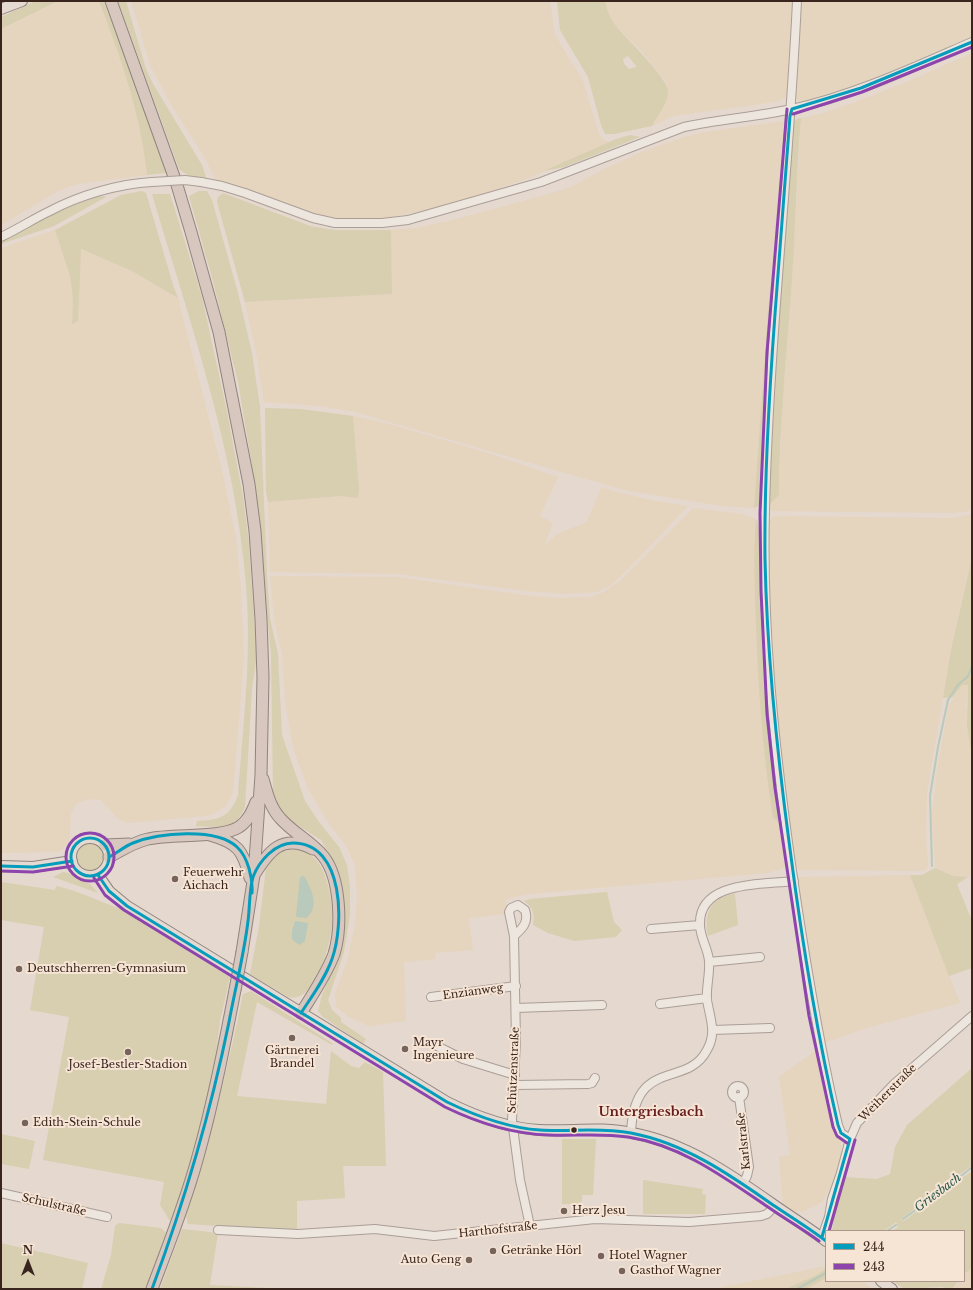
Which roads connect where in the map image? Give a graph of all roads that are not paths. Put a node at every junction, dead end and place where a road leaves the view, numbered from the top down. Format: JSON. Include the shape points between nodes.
{"nodes":[{"id":1,"x":22,"y":1,"type":"edge"},
{"id":2,"x":111,"y":1,"type":"edge"},
{"id":3,"x":797,"y":1,"type":"edge"},
{"id":4,"x":1,"y":9,"type":"edge"},
{"id":5,"x":972,"y":42,"type":"edge"},
{"id":6,"x":792,"y":109,"type":"junction"},
{"id":7,"x":1,"y":237,"type":"edge"},
{"id":8,"x":261,"y":775,"type":"junction"},
{"id":9,"x":260,"y":794,"type":"junction"},
{"id":10,"x":205,"y":834,"type":"junction"},
{"id":11,"x":132,"y":844,"type":"junction"},
{"id":12,"x":105,"y":845,"type":"junction"},
{"id":13,"x":320,"y":852,"type":"junction"},
{"id":14,"x":109,"y":857,"type":"junction"},
{"id":15,"x":72,"y":861,"type":"junction"},
{"id":16,"x":1,"y":866,"type":"edge"},
{"id":17,"x":98,"y":875,"type":"junction"},
{"id":18,"x":254,"y":875,"type":"junction"},
{"id":19,"x":794,"y":881,"type":"junction"},
{"id":20,"x":252,"y":887,"type":"junction"},
{"id":21,"x":700,"y":925,"type":"junction"},
{"id":22,"x":651,"y":930,"type":"dead end"},
{"id":23,"x":514,"y":936,"type":"dead end"},
{"id":24,"x":760,"y":957,"type":"dead end"},
{"id":25,"x":709,"y":962,"type":"junction"},
{"id":26,"x":516,"y":986,"type":"junction"},
{"id":27,"x":430,"y":997,"type":"dead end"},
{"id":28,"x":707,"y":998,"type":"junction"},
{"id":29,"x":660,"y":1004,"type":"dead end"},
{"id":30,"x":602,"y":1005,"type":"dead end"},
{"id":31,"x":516,"y":1008,"type":"junction"},
{"id":32,"x":301,"y":1013,"type":"junction"},
{"id":33,"x":972,"y":1016,"type":"edge"},
{"id":34,"x":770,"y":1028,"type":"dead end"},
{"id":35,"x":713,"y":1030,"type":"junction"},
{"id":36,"x":433,"y":1044,"type":"dead end"},
{"id":37,"x":515,"y":1075,"type":"junction"},
{"id":38,"x":595,"y":1078,"type":"dead end"},
{"id":39,"x":515,"y":1085,"type":"junction"},
{"id":40,"x":739,"y":1097,"type":"dead end"},
{"id":41,"x":513,"y":1126,"type":"junction"},
{"id":42,"x":631,"y":1132,"type":"junction"},
{"id":43,"x":850,"y":1139,"type":"junction"},
{"id":44,"x":743,"y":1183,"type":"junction"},
{"id":45,"x":1,"y":1193,"type":"edge"},
{"id":46,"x":775,"y":1206,"type":"junction"},
{"id":47,"x":107,"y":1217,"type":"dead end"},
{"id":48,"x":530,"y":1226,"type":"junction"},
{"id":49,"x":218,"y":1230,"type":"dead end"},
{"id":50,"x":826,"y":1230,"type":"edge"},
{"id":51,"x":824,"y":1239,"type":"edge"},
{"id":52,"x":882,"y":1282,"type":"edge"},
{"id":53,"x":152,"y":1289,"type":"edge"},
{"id":54,"x":892,"y":1289,"type":"edge"}],
"edges":[{"from":1,"to":4,"type":"main road"},
{"from":2,"to":8,"type":"highway","via":[[179,192],[208,290],[231,391],[249,484],[255,531],[263,676]]},
{"from":3,"to":6,"type":"street"},
{"from":5,"to":6,"type":"street","via":[[880,81]]},
{"from":6,"to":7,"type":"street","bridge":true,"via":[[684,127],[541,182],[437,212],[382,224],[336,223],[313,218],[222,186],[185,180],[126,185],[84,197],[50,210]]},
{"from":6,"to":19,"type":"street","via":[[772,352],[765,513],[772,714]]},
{"from":8,"to":9,"type":"highway"},
{"from":8,"to":13,"type":"highway","via":[[276,813],[286,825],[306,838]]},
{"from":9,"to":10,"type":"highway","via":[[249,817],[240,826]]},
{"from":9,"to":18,"type":"highway"},
{"from":10,"to":11,"type":"highway","via":[[163,836]]},
{"from":10,"to":20,"type":"highway","via":[[230,842],[240,849]]},
{"from":11,"to":12,"type":"highway"},
{"from":11,"to":14,"type":"highway"},
{"from":12,"to":14,"type":"main road"},
{"from":12,"to":15,"type":"main road","via":[[94,839],[83,840],[74,848]]},
{"from":13,"to":18,"type":"highway","via":[[299,843],[284,844],[268,854]]},
{"from":13,"to":32,"type":"highway","via":[[332,871],[337,891],[336,943],[325,975]]},
{"from":14,"to":17,"type":"main road","via":[[106,868]]},
{"from":15,"to":16,"type":"main road","via":[[33,866]]},
{"from":15,"to":17,"type":"main road","via":[[82,875]]},
{"from":17,"to":32,"type":"main road","via":[[109,891],[127,906]]},
{"from":18,"to":20,"type":"highway"},
{"from":19,"to":21,"type":"street","via":[[741,886],[720,892],[703,910]]},
{"from":19,"to":43,"type":"street","via":[[808,980],[827,1079],[841,1133]]},
{"from":20,"to":53,"type":"highway","bridge":true,"via":[[235,990],[208,1118],[181,1212]]},
{"from":21,"to":22,"type":"street"},
{"from":21,"to":25,"type":"street"},
{"from":23,"to":26,"type":"street","name":"Schützenstraße"},
{"from":24,"to":25,"type":"street"},
{"from":25,"to":28,"type":"street"},
{"from":26,"to":27,"type":"street","name":"Enzianweg"},
{"from":26,"to":31,"type":"street","name":"Schützenstraße"},
{"from":28,"to":29,"type":"street"},
{"from":28,"to":35,"type":"street"},
{"from":30,"to":31,"type":"street"},
{"from":31,"to":37,"type":"street","name":"Schützenstraße"},
{"from":32,"to":41,"type":"main road","via":[[465,1111]]},
{"from":33,"to":43,"type":"street","name":"Weiherstraße","via":[[875,1103],[857,1123]]},
{"from":34,"to":35,"type":"street"},
{"from":35,"to":42,"type":"street","via":[[710,1045],[693,1066],[661,1077],[645,1088],[636,1102]]},
{"from":36,"to":37,"type":"street","via":[[463,1059]]},
{"from":37,"to":39,"type":"street","name":"Schützenstraße"},
{"from":38,"to":39,"type":"street","via":[[588,1084]]},
{"from":39,"to":41,"type":"street","name":"Schützenstraße"},
{"from":40,"to":44,"type":"street","name":"Karlstraße","via":[[749,1167]]},
{"from":41,"to":42,"type":"main road","via":[[539,1130]]},
{"from":41,"to":48,"type":"street","name":"Schützenstraße"},
{"from":42,"to":44,"type":"main road","via":[[662,1141],[695,1155]]},
{"from":43,"to":50,"type":"street","name":"Weiherstraße","via":[[832,1199]]},
{"from":44,"to":46,"type":"main road"},
{"from":45,"to":47,"type":"street","name":"Schulstraße"},
{"from":46,"to":48,"type":"street","name":"Harthofstraße","via":[[761,1216],[725,1220],[670,1222],[611,1219]]},
{"from":46,"to":51,"type":"main road"},
{"from":48,"to":49,"type":"street","name":"Harthofstraße","via":[[434,1236],[374,1229],[298,1234]]},
{"from":52,"to":54,"type":"main road"}]}
